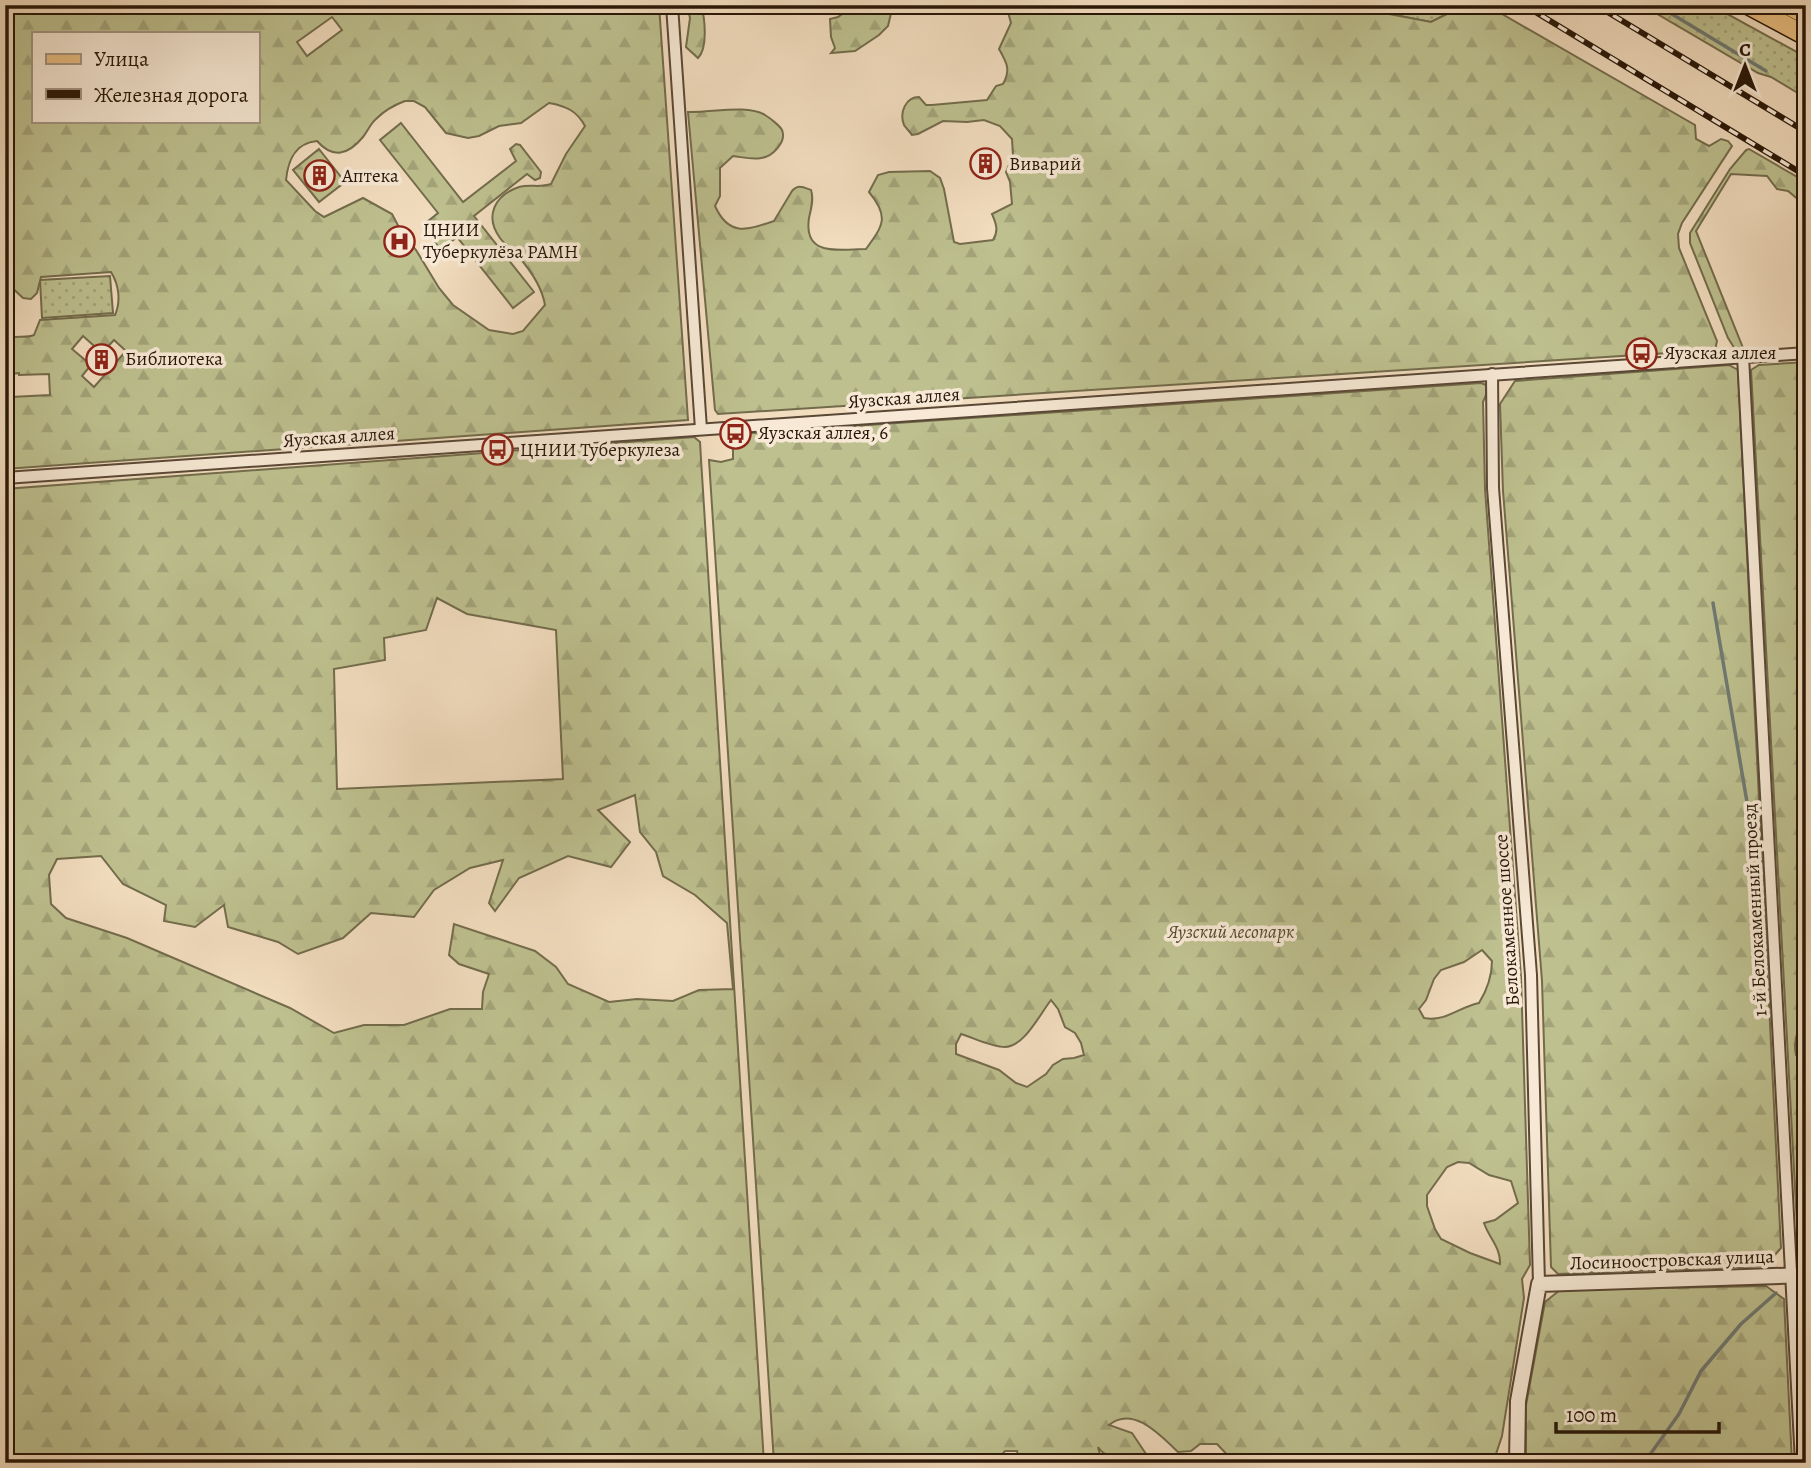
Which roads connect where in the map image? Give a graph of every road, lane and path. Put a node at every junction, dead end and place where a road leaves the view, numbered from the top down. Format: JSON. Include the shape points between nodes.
{"nodes":[{"id":1,"x":672,"y":5,"type":"edge"},
{"id":2,"x":1748,"y":5,"type":"edge"},
{"id":3,"x":1787,"y":5,"type":"edge"},
{"id":4,"x":1806,"y":15,"type":"edge"},
{"id":5,"x":1806,"y":36,"type":"edge"},
{"id":6,"x":1806,"y":353,"type":"edge"},
{"id":7,"x":1744,"y":356,"type":"junction"},
{"id":8,"x":1492,"y":374,"type":"junction"},
{"id":9,"x":701,"y":429,"type":"junction"},
{"id":10,"x":5,"y":478,"type":"edge"},
{"id":11,"x":1798,"y":1276,"type":"edge"},
{"id":12,"x":1539,"y":1284,"type":"junction"},
{"id":13,"x":1517,"y":1463,"type":"edge"},
{"id":14,"x":1801,"y":1463,"type":"edge"}],
"edges":[{"from":1,"to":9,"type":"street"},
{"from":2,"to":5,"type":"main road"},
{"from":3,"to":4,"type":"main road"},
{"from":6,"to":7,"type":"street","name":"Яузская аллея"},
{"from":7,"to":8,"type":"street","name":"Яузская аллея"},
{"from":7,"to":11,"type":"street","name":"1-й Белокаменный проезд"},
{"from":8,"to":9,"type":"street","name":"Яузская аллея"},
{"from":8,"to":12,"type":"street","name":"Белокаменное шоссе","via":[[1493,488],[1531,975]]},
{"from":9,"to":10,"type":"street","name":"Яузская аллея"},
{"from":11,"to":12,"type":"street","name":"Лосиноостровская улица"},
{"from":11,"to":14,"type":"street","name":"1-й Белокаменный проезд"},
{"from":12,"to":13,"type":"street","name":"Белокаменное шоссе","via":[[1518,1401]]}]}
